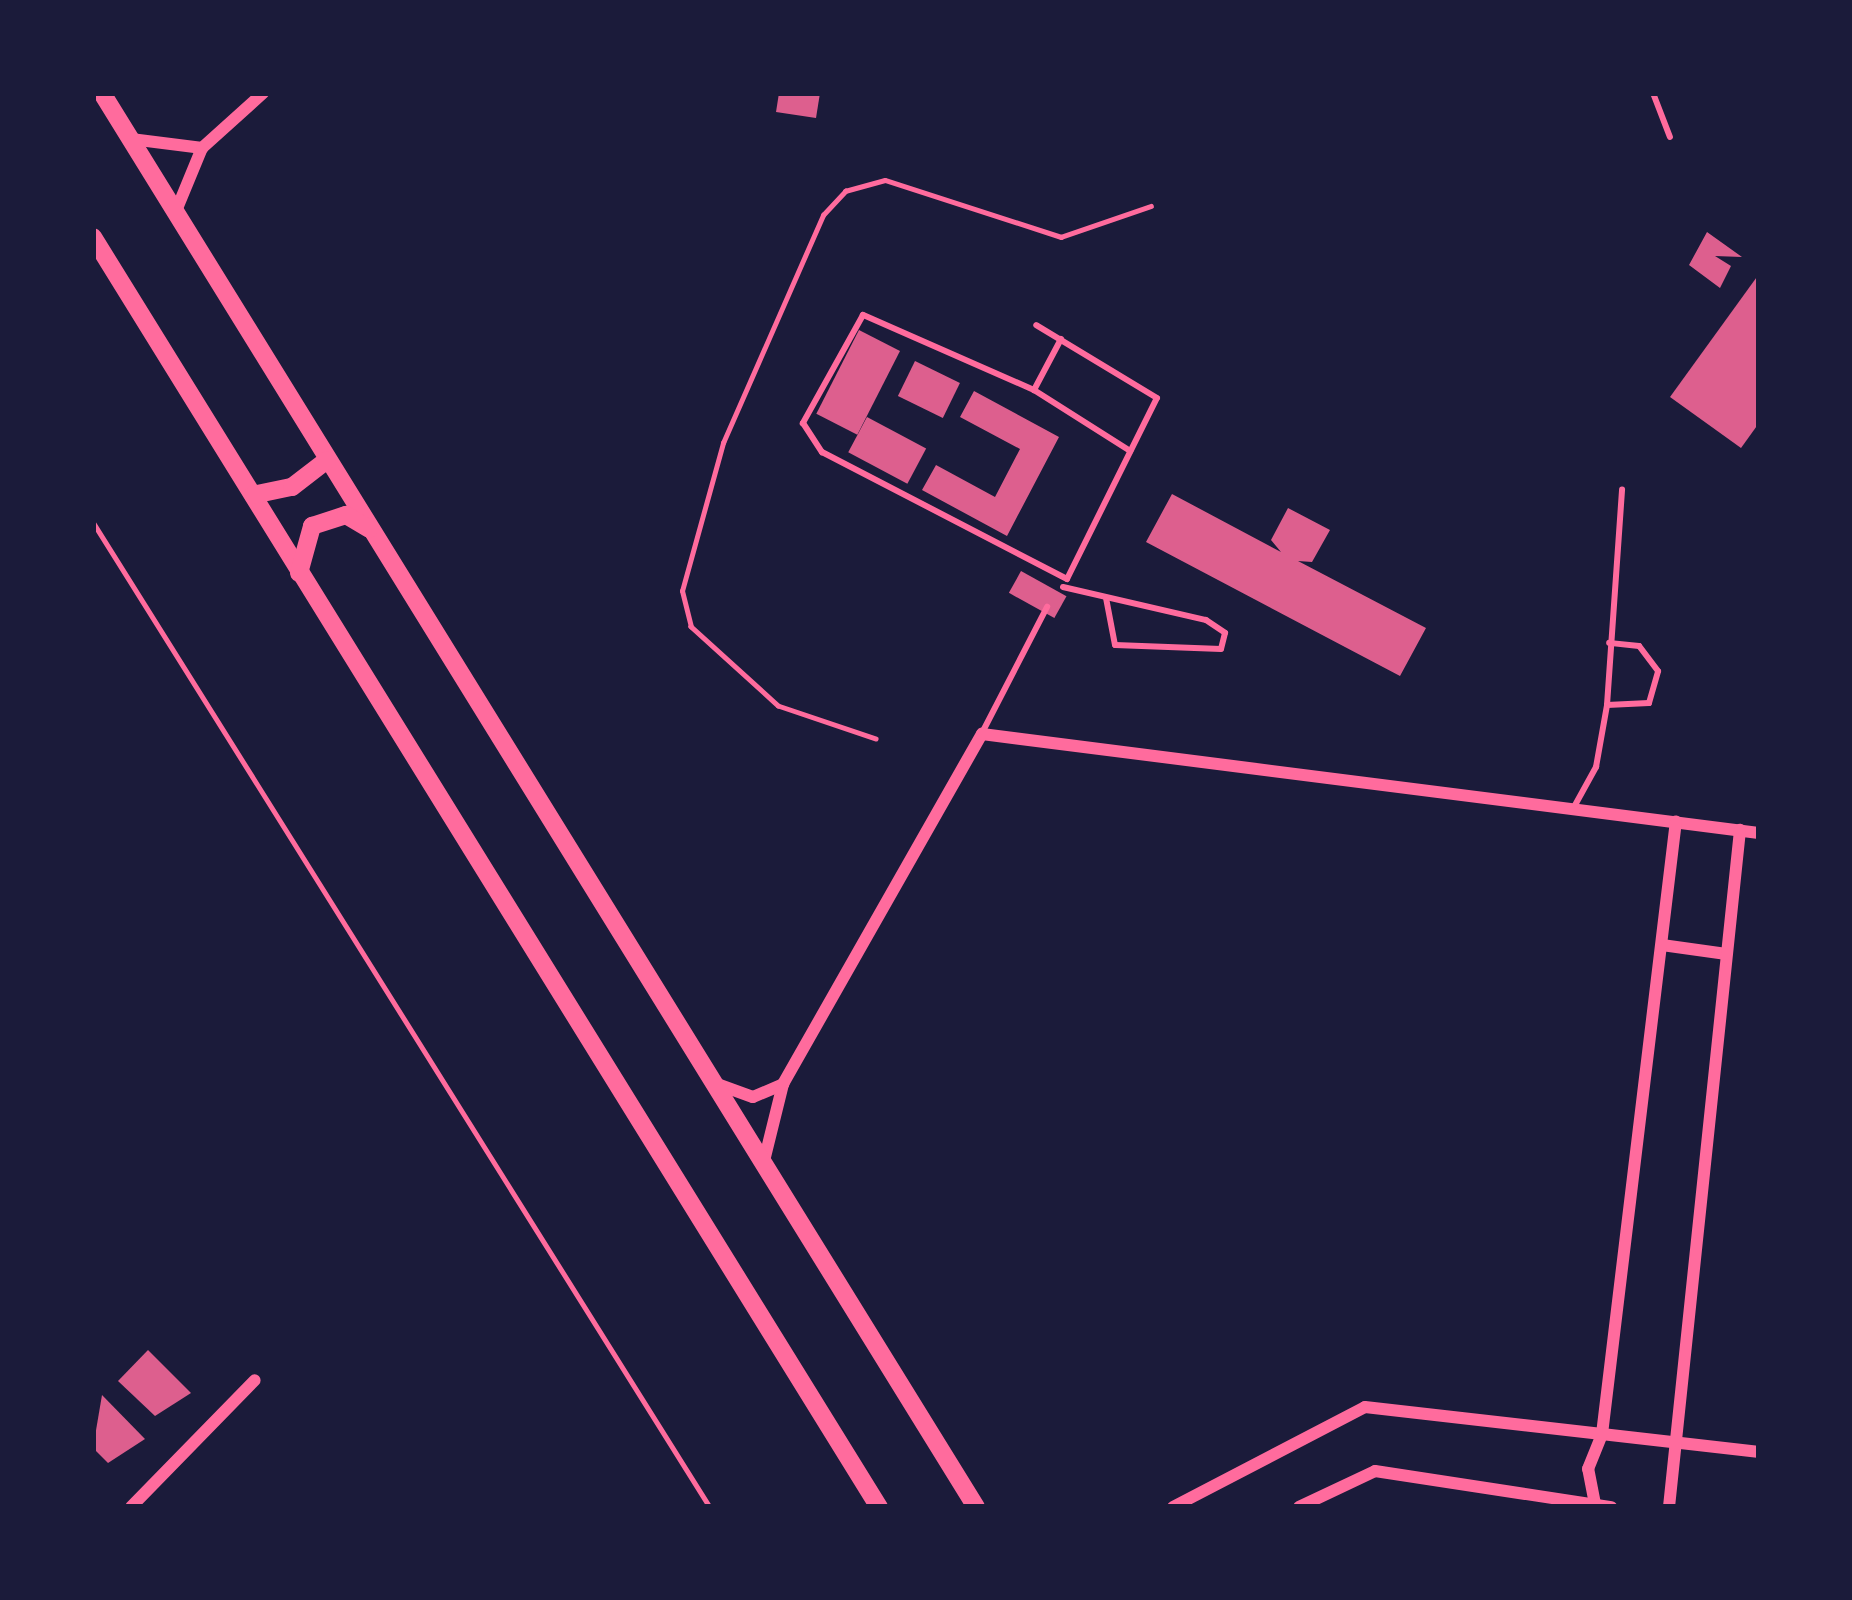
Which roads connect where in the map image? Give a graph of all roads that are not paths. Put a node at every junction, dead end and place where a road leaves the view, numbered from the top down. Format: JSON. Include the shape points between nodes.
{"nodes":[{"id":1,"x":102,"y":93,"type":"edge"},
{"id":2,"x":263,"y":93,"type":"edge"},
{"id":3,"x":1653,"y":93,"type":"edge"},
{"id":4,"x":1670,"y":136,"type":"dead end"},
{"id":5,"x":131,"y":139,"type":"junction"},
{"id":6,"x":202,"y":148,"type":"junction"},
{"id":7,"x":176,"y":211,"type":"junction"},
{"id":8,"x":93,"y":237,"type":"edge"},
{"id":9,"x":1036,"y":326,"type":"dead end"},
{"id":10,"x":1061,"y":339,"type":"junction"},
{"id":11,"x":1034,"y":390,"type":"junction"},
{"id":12,"x":1130,"y":452,"type":"junction"},
{"id":13,"x":327,"y":460,"type":"junction"},
{"id":14,"x":1622,"y":490,"type":"dead end"},
{"id":15,"x":253,"y":495,"type":"junction"},
{"id":16,"x":374,"y":532,"type":"junction"},
{"id":17,"x":299,"y":573,"type":"junction"},
{"id":18,"x":1065,"y":583,"type":"junction"},
{"id":19,"x":1106,"y":598,"type":"junction"},
{"id":20,"x":1047,"y":607,"type":"dead end"},
{"id":21,"x":1609,"y":643,"type":"junction"},
{"id":22,"x":1607,"y":705,"type":"junction"},
{"id":23,"x":982,"y":734,"type":"junction"},
{"id":24,"x":1574,"y":807,"type":"junction"},
{"id":25,"x":1676,"y":821,"type":"junction"},
{"id":26,"x":1740,"y":830,"type":"junction"},
{"id":27,"x":1759,"y":833,"type":"edge"},
{"id":28,"x":1662,"y":946,"type":"junction"},
{"id":29,"x":1726,"y":954,"type":"junction"},
{"id":30,"x":715,"y":1084,"type":"junction"},
{"id":31,"x":783,"y":1084,"type":"junction"},
{"id":32,"x":764,"y":1162,"type":"junction"},
{"id":33,"x":256,"y":1380,"type":"dead end"},
{"id":34,"x":1602,"y":1434,"type":"junction"},
{"id":35,"x":1672,"y":1441,"type":"junction"},
{"id":36,"x":1759,"y":1452,"type":"edge"},
{"id":37,"x":1595,"y":1504,"type":"junction"},
{"id":38,"x":1181,"y":1505,"type":"edge"},
{"id":39,"x":131,"y":1507,"type":"edge"},
{"id":40,"x":878,"y":1507,"type":"edge"},
{"id":41,"x":976,"y":1507,"type":"edge"},
{"id":42,"x":1299,"y":1507,"type":"edge"},
{"id":43,"x":1611,"y":1507,"type":"edge"},
{"id":44,"x":1669,"y":1507,"type":"edge"}],
"edges":[{"from":1,"to":5,"type":"main road"},
{"from":2,"to":6,"type":"street"},
{"from":3,"to":4,"type":"lane"},
{"from":5,"to":6,"type":"street"},
{"from":5,"to":7,"type":"main road"},
{"from":6,"to":7,"type":"street"},
{"from":7,"to":13,"type":"main road"},
{"from":8,"to":15,"type":"main road"},
{"from":9,"to":10,"type":"lane"},
{"from":10,"to":11,"type":"lane"},
{"from":10,"to":12,"type":"lane","via":[[1156,393]]},
{"from":11,"to":12,"type":"lane"},
{"from":11,"to":18,"type":"lane","via":[[863,314],[803,423],[822,452]]},
{"from":12,"to":18,"type":"lane"},
{"from":13,"to":15,"type":"main road","via":[[292,487]]},
{"from":13,"to":16,"type":"main road"},
{"from":14,"to":21,"type":"lane"},
{"from":15,"to":17,"type":"main road"},
{"from":16,"to":17,"type":"main road","via":[[332,514],[302,538]]},
{"from":16,"to":30,"type":"main road"},
{"from":17,"to":40,"type":"main road"},
{"from":18,"to":19,"type":"lane"},
{"from":19,"to":19,"type":"lane","via":[[1115,645],[1221,649],[1225,633],[1206,620]]},
{"from":20,"to":23,"type":"lane"},
{"from":21,"to":22,"type":"lane"},
{"from":21,"to":22,"type":"lane","via":[[1639,646],[1658,671],[1649,703]]},
{"from":22,"to":24,"type":"lane","via":[[1596,766]]},
{"from":23,"to":24,"type":"street"},
{"from":23,"to":31,"type":"street"},
{"from":24,"to":25,"type":"street"},
{"from":25,"to":26,"type":"street"},
{"from":25,"to":28,"type":"street"},
{"from":26,"to":27,"type":"street"},
{"from":26,"to":29,"type":"street"},
{"from":28,"to":29,"type":"street"},
{"from":28,"to":34,"type":"street"},
{"from":29,"to":35,"type":"street"},
{"from":30,"to":31,"type":"street","via":[[752,1097]]},
{"from":30,"to":32,"type":"main road"},
{"from":31,"to":32,"type":"street"},
{"from":32,"to":41,"type":"main road"},
{"from":33,"to":39,"type":"street"},
{"from":34,"to":35,"type":"street"},
{"from":34,"to":37,"type":"street","via":[[1588,1468]]},
{"from":34,"to":38,"type":"street","via":[[1343,1410]]},
{"from":35,"to":36,"type":"street"},
{"from":35,"to":44,"type":"street"},
{"from":37,"to":42,"type":"street","via":[[1375,1471]]},
{"from":37,"to":43,"type":"street"}]}
